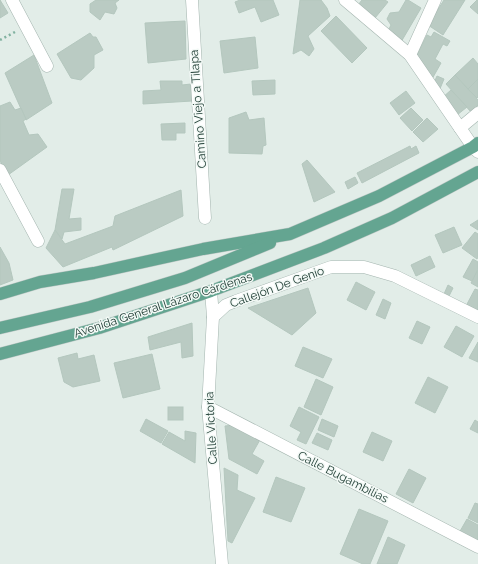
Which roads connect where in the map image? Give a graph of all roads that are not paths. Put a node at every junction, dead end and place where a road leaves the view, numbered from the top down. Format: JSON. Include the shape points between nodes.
{"nodes":[{"id":1,"x":12,"y":0,"type":"edge"},
{"id":2,"x":192,"y":0,"type":"edge"},
{"id":3,"x":345,"y":0,"type":"edge"},
{"id":4,"x":436,"y":0,"type":"edge"},
{"id":5,"x":410,"y":55,"type":"junction"},
{"id":6,"x":47,"y":66,"type":"dead end"},
{"id":7,"x":478,"y":113,"type":"edge"},
{"id":8,"x":460,"y":128,"type":"junction"},
{"id":9,"x":476,"y":147,"type":"edge"},
{"id":10,"x":0,"y":170,"type":"edge"},
{"id":11,"x":478,"y":172,"type":"edge"},
{"id":12,"x":205,"y":218,"type":"dead end"},
{"id":13,"x":290,"y":234,"type":"junction"},
{"id":14,"x":38,"y":241,"type":"dead end"},
{"id":15,"x":211,"y":291,"type":"junction"},
{"id":16,"x":0,"y":294,"type":"edge"},
{"id":17,"x":213,"y":317,"type":"junction"},
{"id":18,"x":478,"y":317,"type":"edge"},
{"id":19,"x":0,"y":328,"type":"edge"},
{"id":20,"x":0,"y":354,"type":"edge"},
{"id":21,"x":208,"y":407,"type":"junction"},
{"id":22,"x":478,"y":547,"type":"edge"},
{"id":23,"x":222,"y":564,"type":"edge"}],
"edges":[{"from":1,"to":6,"type":"street"},
{"from":2,"to":12,"type":"street","name":"Camino Viejo a Tilapa"},
{"from":3,"to":5,"type":"street"},
{"from":4,"to":5,"type":"street"},
{"from":5,"to":8,"type":"street"},
{"from":7,"to":8,"type":"street"},
{"from":8,"to":9,"type":"street"},
{"from":9,"to":13,"type":"main road","via":[[379,196]]},
{"from":10,"to":14,"type":"street"},
{"from":11,"to":15,"type":"main road","name":"Avenida General Lázaro Cárdenas","via":[[392,218],[324,248]]},
{"from":13,"to":16,"type":"main road","via":[[40,282]]},
{"from":13,"to":19,"type":"main road","name":"Avenida General Lázaro Cárdenas","via":[[185,278],[90,307]]},
{"from":15,"to":17,"type":"street","name":"Calle Victoria"},
{"from":15,"to":20,"type":"main road","name":"Avenida General Lázaro Cárdenas","via":[[99,328]]},
{"from":17,"to":18,"type":"street","name":"Callejón De Genio","via":[[226,305],[331,267],[364,267],[395,276]]},
{"from":17,"to":21,"type":"street","name":"Calle Victoria"},
{"from":21,"to":22,"type":"street","name":"Calle Bugambilias"},
{"from":21,"to":23,"type":"street","name":"Calle Victoria"}]}
